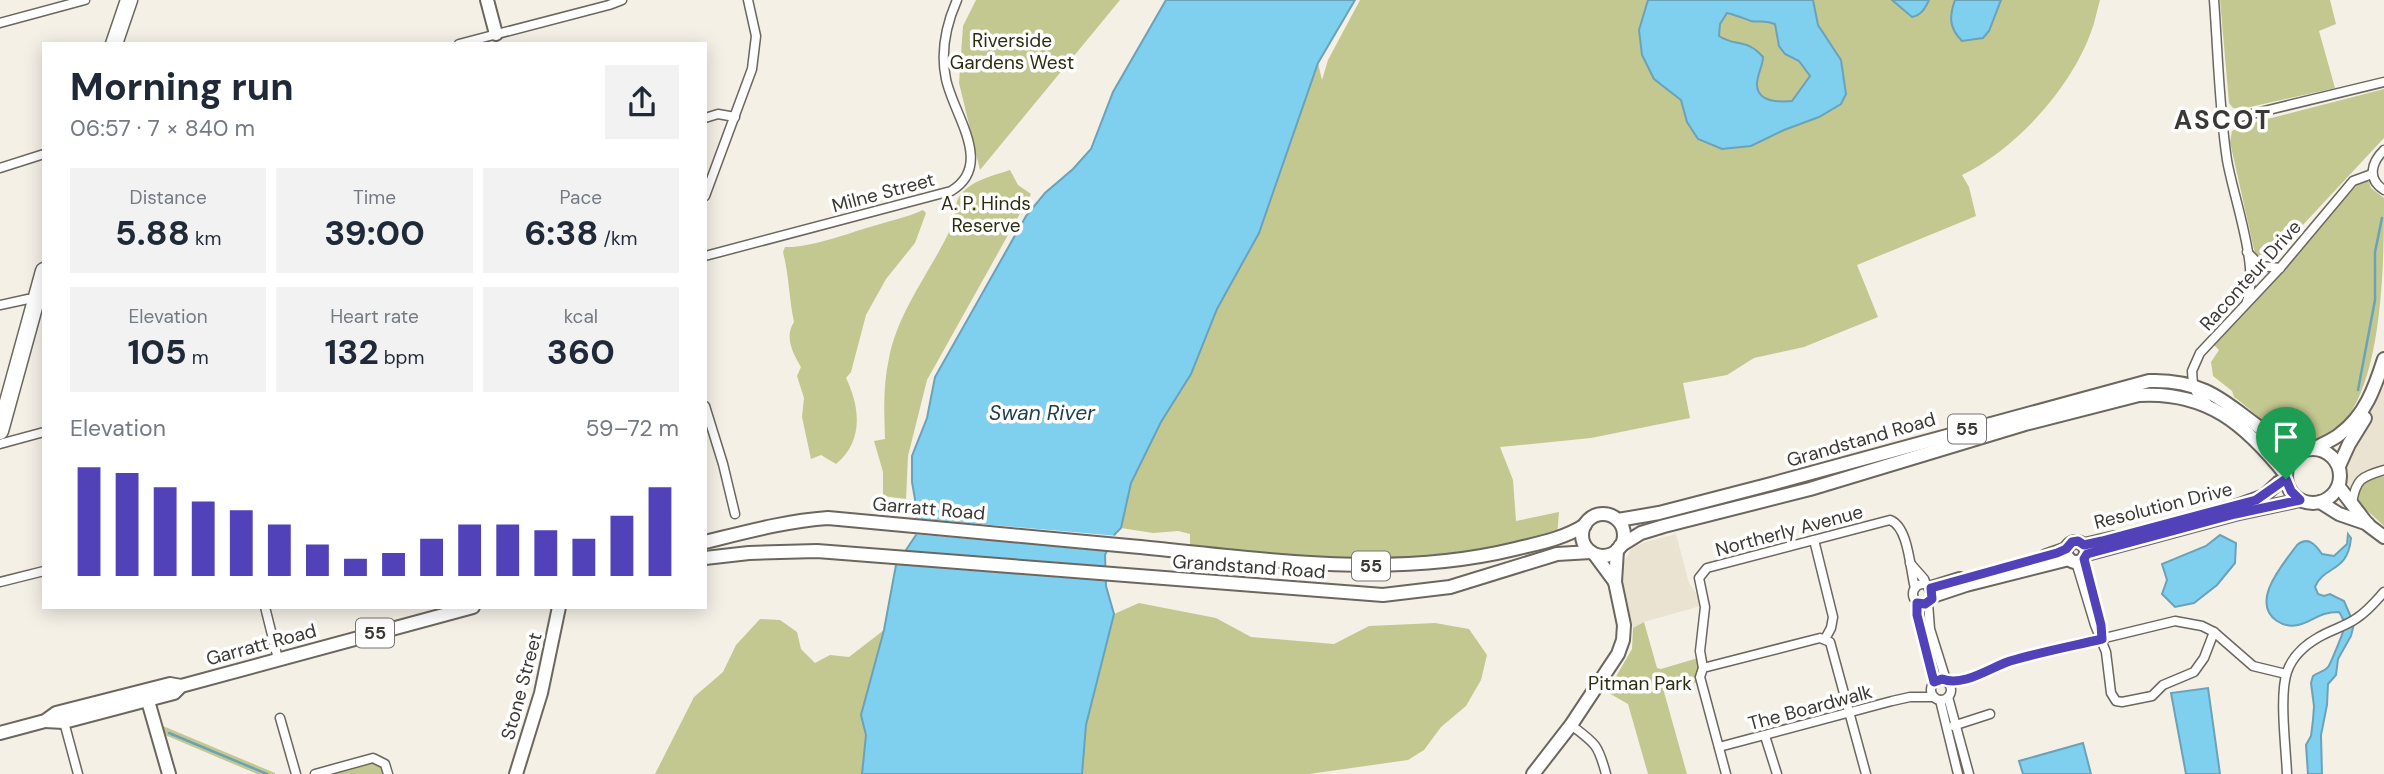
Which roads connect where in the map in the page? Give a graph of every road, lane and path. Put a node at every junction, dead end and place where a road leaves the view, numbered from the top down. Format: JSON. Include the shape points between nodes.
{"nodes":[{"id":1,"x":85,"y":0,"type":"edge"},
{"id":2,"x":129,"y":0,"type":"edge"},
{"id":3,"x":487,"y":0,"type":"edge"},
{"id":4,"x":622,"y":0,"type":"edge"},
{"id":5,"x":748,"y":0,"type":"edge"},
{"id":6,"x":957,"y":0,"type":"edge"},
{"id":7,"x":2214,"y":0,"type":"edge"},
{"id":8,"x":0,"y":23,"type":"edge"},
{"id":9,"x":496,"y":34,"type":"junction"},
{"id":10,"x":115,"y":42,"type":"edge"},
{"id":11,"x":466,"y":42,"type":"edge"},
{"id":12,"x":2384,"y":82,"type":"edge"},
{"id":13,"x":707,"y":117,"type":"edge"},
{"id":14,"x":735,"y":117,"type":"junction"},
{"id":15,"x":2223,"y":121,"type":"junction"},
{"id":16,"x":2384,"y":150,"type":"edge"},
{"id":17,"x":42,"y":155,"type":"edge"},
{"id":18,"x":0,"y":168,"type":"edge"},
{"id":19,"x":2372,"y":174,"type":"junction"},
{"id":20,"x":2384,"y":190,"type":"edge"},
{"id":21,"x":707,"y":191,"type":"edge"},
{"id":22,"x":2248,"y":252,"type":"junction"},
{"id":23,"x":707,"y":255,"type":"edge"},
{"id":24,"x":2280,"y":268,"type":"junction"},
{"id":25,"x":42,"y":279,"type":"edge"},
{"id":26,"x":37,"y":299,"type":"junction"},
{"id":27,"x":2246,"y":304,"type":"junction"},
{"id":28,"x":0,"y":305,"type":"edge"},
{"id":29,"x":2384,"y":359,"type":"edge"},
{"id":30,"x":2384,"y":380,"type":"edge"},
{"id":31,"x":2193,"y":384,"type":"junction"},
{"id":32,"x":2216,"y":410,"type":"junction"},
{"id":33,"x":707,"y":412,"type":"edge"},
{"id":34,"x":0,"y":431,"type":"edge"},
{"id":35,"x":42,"y":433,"type":"edge"},
{"id":36,"x":0,"y":444,"type":"edge"},
{"id":37,"x":2316,"y":448,"type":"junction"},
{"id":38,"x":2302,"y":451,"type":"junction"},
{"id":39,"x":2339,"y":466,"type":"junction"},
{"id":40,"x":2381,"y":471,"type":"edge"},
{"id":41,"x":2286,"y":477,"type":"junction"},
{"id":42,"x":2339,"y":487,"type":"junction"},
{"id":43,"x":2300,"y":500,"type":"junction"},
{"id":44,"x":2320,"y":502,"type":"junction"},
{"id":45,"x":2352,"y":503,"type":"junction"},
{"id":46,"x":735,"y":514,"type":"dead end"},
{"id":47,"x":1618,"y":520,"type":"junction"},
{"id":48,"x":1585,"y":525,"type":"junction"},
{"id":49,"x":2368,"y":525,"type":"junction"},
{"id":50,"x":2384,"y":537,"type":"edge"},
{"id":51,"x":1814,"y":540,"type":"junction"},
{"id":52,"x":707,"y":542,"type":"edge"},
{"id":53,"x":1152,"y":548,"type":"joint"},
{"id":54,"x":1619,"y":548,"type":"junction"},
{"id":55,"x":1593,"y":553,"type":"junction"},
{"id":56,"x":2078,"y":555,"type":"junction"},
{"id":57,"x":707,"y":558,"type":"edge"},
{"id":58,"x":1910,"y":564,"type":"junction"},
{"id":59,"x":42,"y":572,"type":"edge"},
{"id":60,"x":0,"y":582,"type":"edge"},
{"id":61,"x":1615,"y":582,"type":"junction"},
{"id":62,"x":1915,"y":588,"type":"junction"},
{"id":63,"x":2384,"y":592,"type":"edge"},
{"id":64,"x":1929,"y":593,"type":"junction"},
{"id":65,"x":1917,"y":603,"type":"junction"},
{"id":66,"x":266,"y":609,"type":"edge"},
{"id":67,"x":465,"y":609,"type":"edge"},
{"id":68,"x":559,"y":609,"type":"edge"},
{"id":69,"x":2214,"y":632,"type":"junction"},
{"id":70,"x":1825,"y":639,"type":"junction"},
{"id":71,"x":2102,"y":639,"type":"junction"},
{"id":72,"x":278,"y":659,"type":"junction"},
{"id":73,"x":1703,"y":668,"type":"junction"},
{"id":74,"x":2286,"y":674,"type":"junction"},
{"id":75,"x":1972,"y":677,"type":"junction"},
{"id":76,"x":1947,"y":681,"type":"junction"},
{"id":77,"x":1933,"y":684,"type":"junction"},
{"id":78,"x":181,"y":686,"type":"junction"},
{"id":79,"x":1910,"y":697,"type":"junction"},
{"id":80,"x":1943,"y":697,"type":"junction"},
{"id":81,"x":148,"y":701,"type":"junction"},
{"id":82,"x":1850,"y":713,"type":"junction"},
{"id":83,"x":1990,"y":714,"type":"dead end"},
{"id":84,"x":280,"y":718,"type":"dead end"},
{"id":85,"x":45,"y":721,"type":"junction"},
{"id":86,"x":64,"y":722,"type":"junction"},
{"id":87,"x":1570,"y":725,"type":"junction"},
{"id":88,"x":1956,"y":726,"type":"junction"},
{"id":89,"x":1946,"y":729,"type":"junction"},
{"id":90,"x":0,"y":733,"type":"edge"},
{"id":91,"x":1765,"y":736,"type":"junction"},
{"id":92,"x":1719,"y":747,"type":"junction"},
{"id":93,"x":1965,"y":758,"type":"junction"},
{"id":94,"x":1955,"y":761,"type":"junction"},
{"id":95,"x":78,"y":774,"type":"edge"},
{"id":96,"x":169,"y":774,"type":"edge"},
{"id":97,"x":296,"y":774,"type":"edge"},
{"id":98,"x":315,"y":774,"type":"edge"},
{"id":99,"x":388,"y":774,"type":"edge"},
{"id":100,"x":516,"y":774,"type":"edge"},
{"id":101,"x":1533,"y":774,"type":"edge"},
{"id":102,"x":1606,"y":774,"type":"edge"},
{"id":103,"x":1726,"y":774,"type":"edge"},
{"id":104,"x":1777,"y":774,"type":"edge"},
{"id":105,"x":1866,"y":774,"type":"edge"},
{"id":106,"x":1958,"y":774,"type":"edge"},
{"id":107,"x":1969,"y":774,"type":"edge"},
{"id":108,"x":2287,"y":774,"type":"edge"}],
"edges":[{"from":1,"to":8,"type":"street"},
{"from":2,"to":10,"type":"highway"},
{"from":3,"to":9,"type":"main road"},
{"from":4,"to":9,"type":"street"},
{"from":5,"to":14,"type":"street","via":[[756,41],[752,69]]},
{"from":6,"to":23,"type":"street","name":"Milne Street","via":[[945,38],[944,61],[951,97],[971,146],[972,164],[961,183],[951,191]]},
{"from":7,"to":15,"type":"street"},
{"from":9,"to":11,"type":"street"},
{"from":12,"to":15,"type":"street"},
{"from":13,"to":14,"type":"street"},
{"from":14,"to":21,"type":"street"},
{"from":15,"to":22,"type":"street"},
{"from":16,"to":19,"type":"street"},
{"from":17,"to":18,"type":"street"},
{"from":19,"to":20,"type":"street"},
{"from":19,"to":24,"type":"street","name":"Raconteur Drive","via":[[2353,181]]},
{"from":22,"to":24,"type":"street","via":[[2261,266]]},
{"from":22,"to":27,"type":"street","via":[[2251,286]]},
{"from":24,"to":27,"type":"street","name":"Raconteur Drive"},
{"from":25,"to":26,"type":"highway"},
{"from":26,"to":28,"type":"street"},
{"from":26,"to":34,"type":"highway"},
{"from":27,"to":31,"type":"street","name":"Raconteur Drive","via":[[2196,359]]},
{"from":29,"to":37,"type":"main road","via":[[2354,422]]},
{"from":30,"to":39,"type":"main road"},
{"from":31,"to":32,"type":"street"},
{"from":31,"to":38,"type":"main road","name":"Grandstand Road","number":"55","via":[[2239,409],[2271,437]]},
{"from":31,"to":47,"type":"main road","name":"Grandstand Road","number":"55","via":[[2161,381],[2127,386],[1758,487]]},
{"from":32,"to":41,"type":"main road","name":"Grandstand Road","number":"55","via":[[2255,439]]},
{"from":32,"to":54,"type":"main road","name":"Grandstand Road","number":"55","via":[[2171,395],[2123,398],[1664,526],[1641,533]]},
{"from":33,"to":46,"type":"street"},
{"from":35,"to":36,"type":"street"},
{"from":37,"to":38,"type":"main road"},
{"from":37,"to":39,"type":"main road","via":[[2330,454]]},
{"from":38,"to":41,"type":"main road","via":[[2291,460]]},
{"from":39,"to":42,"type":"main road"},
{"from":40,"to":45,"type":"street","via":[[2360,480]]},
{"from":41,"to":43,"type":"main road","number":"55"},
{"from":41,"to":56,"type":"main road","name":"Resolution Drive","via":[[2264,496],[2241,505]]},
{"from":42,"to":44,"type":"main road"},
{"from":42,"to":45,"type":"main road"},
{"from":43,"to":44,"type":"main road"},
{"from":43,"to":56,"type":"main road","name":"Resolution Drive"},
{"from":44,"to":49,"type":"main road"},
{"from":45,"to":49,"type":"main road"},
{"from":47,"to":48,"type":"main road","number":"55","via":[[1602,514]]},
{"from":47,"to":54,"type":"main road","via":[[1624,533]]},
{"from":48,"to":53,"type":"main road","name":"Grandstand Road","number":"55","via":[[1557,538],[1482,557],[1418,565],[1355,566]]},
{"from":48,"to":55,"type":"main road","via":[[1583,540]]},
{"from":49,"to":50,"type":"main road"},
{"from":51,"to":58,"type":"street","name":"Northerly Avenue","via":[[1894,521],[1902,530]]},
{"from":51,"to":70,"type":"street","via":[[1833,617]]},
{"from":51,"to":73,"type":"street","name":"Northerly Avenue","via":[[1702,571]]},
{"from":52,"to":53,"type":"main road","name":"Garratt Road","number":"55","via":[[828,518]]},
{"from":54,"to":55,"type":"main road","number":"55","via":[[1607,555]]},
{"from":54,"to":61,"type":"main road"},
{"from":55,"to":57,"type":"main road","name":"Grandstand Road","number":"55","via":[[1557,554],[1450,587],[1383,595],[785,551]]},
{"from":55,"to":61,"type":"main road"},
{"from":56,"to":64,"type":"main road","name":"Resolution Drive"},
{"from":56,"to":71,"type":"street"},
{"from":58,"to":62,"type":"street","name":"Northerly Avenue"},
{"from":58,"to":64,"type":"street","name":"Northerly Avenue"},
{"from":59,"to":60,"type":"street"},
{"from":61,"to":87,"type":"main road","via":[[1623,640],[1613,663]]},
{"from":62,"to":64,"type":"street"},
{"from":62,"to":65,"type":"street","name":"Northerly Avenue"},
{"from":63,"to":74,"type":"street","via":[[2356,620],[2301,650]]},
{"from":64,"to":65,"type":"street"},
{"from":64,"to":76,"type":"street","via":[[1930,629]]},
{"from":65,"to":77,"type":"street","name":"Northerly Avenue"},
{"from":66,"to":72,"type":"street"},
{"from":67,"to":72,"type":"main road","name":"Garratt Road","number":"55"},
{"from":68,"to":100,"type":"main road","name":"Stone Street","via":[[541,693]]},
{"from":69,"to":71,"type":"street","via":[[2175,621]]},
{"from":69,"to":71,"type":"street","via":[[2194,672],[2163,685],[2152,696],[2122,702],[2111,694]]},
{"from":69,"to":74,"type":"street","via":[[2253,666]]},
{"from":70,"to":73,"type":"street"},
{"from":70,"to":82,"type":"street","via":[[1830,642]]},
{"from":71,"to":75,"type":"street","via":[[2010,661]]},
{"from":72,"to":78,"type":"main road","name":"Garratt Road","number":"55"},
{"from":73,"to":92,"type":"street","via":[[1700,677]]},
{"from":74,"to":108,"type":"street"},
{"from":75,"to":76,"type":"street"},
{"from":75,"to":80,"type":"street"},
{"from":76,"to":77,"type":"street","name":"The Boardwalk"},
{"from":76,"to":80,"type":"street"},
{"from":77,"to":79,"type":"street","name":"The Boardwalk"},
{"from":77,"to":80,"type":"street","name":"Northerly Avenue","via":[[1931,691]]},
{"from":78,"to":81,"type":"main road","name":"Garratt Road","number":"55"},
{"from":78,"to":85,"type":"main road","name":"Garratt Road","number":"55","via":[[157,687],[56,713]]},
{"from":79,"to":80,"type":"street","name":"The Boardwalk"},
{"from":79,"to":82,"type":"street","name":"The Boardwalk"},
{"from":80,"to":88,"type":"street"},
{"from":80,"to":89,"type":"street"},
{"from":81,"to":86,"type":"main road","name":"Garratt Road","number":"55"},
{"from":81,"to":96,"type":"main road"},
{"from":82,"to":91,"type":"street","name":"The Boardwalk"},
{"from":82,"to":105,"type":"street"},
{"from":83,"to":88,"type":"street"},
{"from":84,"to":97,"type":"street"},
{"from":85,"to":86,"type":"main road","name":"Garratt Road","number":"55"},
{"from":85,"to":90,"type":"main road","name":"Garratt Road","number":"55"},
{"from":86,"to":95,"type":"street"},
{"from":87,"to":101,"type":"main road"},
{"from":87,"to":102,"type":"street","via":[[1596,744]]},
{"from":88,"to":89,"type":"street"},
{"from":88,"to":93,"type":"street"},
{"from":89,"to":94,"type":"street"},
{"from":91,"to":92,"type":"street","name":"The Boardwalk"},
{"from":91,"to":104,"type":"street"},
{"from":92,"to":103,"type":"street"},
{"from":93,"to":94,"type":"street"},
{"from":93,"to":107,"type":"street"},
{"from":94,"to":106,"type":"street"},
{"from":98,"to":99,"type":"street","via":[[373,758],[385,764]]}]}
